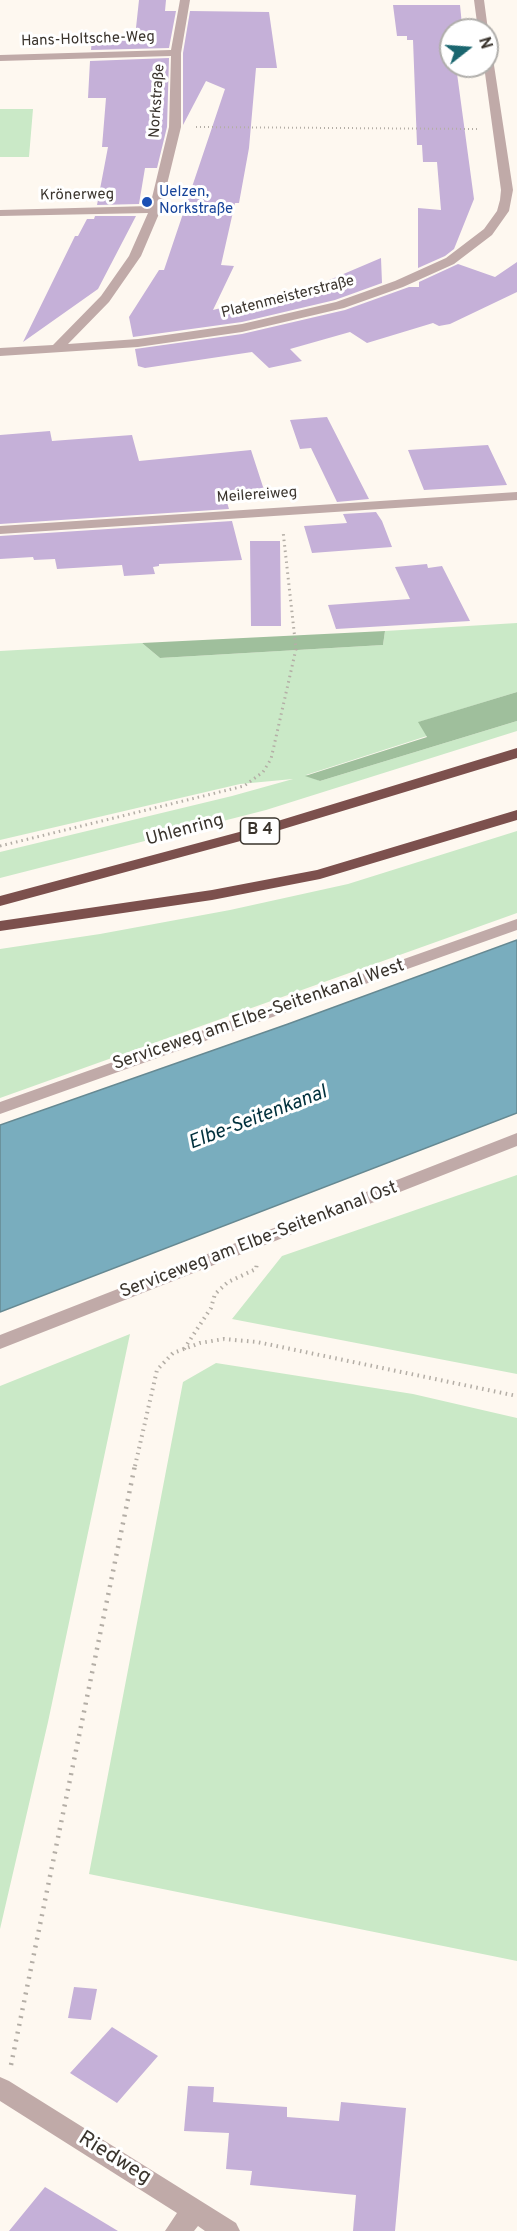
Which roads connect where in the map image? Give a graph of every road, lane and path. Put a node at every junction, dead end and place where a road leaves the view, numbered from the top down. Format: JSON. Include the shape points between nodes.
{"nodes":[{"id":1,"x":185,"y":0,"type":"edge"},
{"id":2,"x":479,"y":0,"type":"edge"},
{"id":3,"x":481,"y":18,"type":"edge"},
{"id":4,"x":176,"y":53,"type":"junction"},
{"id":5,"x":0,"y":58,"type":"edge"},
{"id":6,"x":491,"y":78,"type":"edge"},
{"id":7,"x":175,"y":127,"type":"junction"},
{"id":8,"x":499,"y":129,"type":"junction"},
{"id":9,"x":512,"y":190,"type":"edge"},
{"id":10,"x":155,"y":210,"type":"junction"},
{"id":11,"x":0,"y":213,"type":"edge"},
{"id":12,"x":56,"y":348,"type":"junction"},
{"id":13,"x":0,"y":352,"type":"edge"},
{"id":14,"x":517,"y":496,"type":"edge"},
{"id":15,"x":281,"y":510,"type":"junction"},
{"id":16,"x":0,"y":530,"type":"edge"},
{"id":17,"x":517,"y":753,"type":"edge"},
{"id":18,"x":517,"y":815,"type":"edge"},
{"id":19,"x":0,"y":846,"type":"edge"},
{"id":20,"x":0,"y":901,"type":"edge"},
{"id":21,"x":517,"y":924,"type":"edge"},
{"id":22,"x":0,"y":926,"type":"edge"},
{"id":23,"x":0,"y":1108,"type":"edge"},
{"id":24,"x":517,"y":1139,"type":"edge"},
{"id":25,"x":253,"y":1244,"type":"junction"},
{"id":26,"x":0,"y":1342,"type":"edge"},
{"id":27,"x":183,"y":1350,"type":"junction"},
{"id":28,"x":517,"y":1396,"type":"edge"},
{"id":29,"x":3,"y":2090,"type":"edge"},
{"id":30,"x":195,"y":2211,"type":"junction"},
{"id":31,"x":178,"y":2231,"type":"edge"},
{"id":32,"x":227,"y":2231,"type":"edge"}],
"edges":[{"from":1,"to":4,"type":"street","name":"Norkstraße"},
{"from":2,"to":3,"type":"street"},
{"from":4,"to":5,"type":"street","name":"Hans-Holtsche-Weg"},
{"from":4,"to":7,"type":"street","name":"Norkstraße"},
{"from":6,"to":8,"type":"street","name":"Platenmeisterstraße"},
{"from":7,"to":8,"type":"path"},
{"from":7,"to":10,"type":"street","name":"Norkstraße"},
{"from":8,"to":9,"type":"street","name":"Platenmeisterstraße"},
{"from":9,"to":12,"type":"street","name":"Platenmeisterstraße","via":[[503,211],[478,242],[442,265],[370,295],[307,314],[209,334]]},
{"from":10,"to":11,"type":"street","name":"Krönerweg"},
{"from":10,"to":12,"type":"street","name":"Norkstraße","via":[[135,256],[105,299]]},
{"from":12,"to":13,"type":"street","name":"Platenmeisterstraße"},
{"from":14,"to":15,"type":"street","name":"Meilereiweg"},
{"from":15,"to":16,"type":"street","name":"Meilereiweg"},
{"from":15,"to":19,"type":"path","via":[[296,649],[271,759],[263,772],[244,786]]},
{"from":17,"to":20,"type":"highway","name":"Uhlenring","number":"B 4","via":[[264,830]]},
{"from":18,"to":22,"type":"highway","via":[[320,874],[212,895]]},
{"from":21,"to":23,"type":"street","name":"Serviceweg am Elbe-Seitenkanal West"},
{"from":24,"to":25,"type":"street","name":"Serviceweg am Elbe-Seitenkanal Ost"},
{"from":25,"to":26,"type":"street","name":"Serviceweg am Elbe-Seitenkanal Ost"},
{"from":25,"to":27,"type":"path","via":[[256,1269],[228,1282],[215,1294]]},
{"from":27,"to":28,"type":"path","via":[[224,1339],[257,1342]]},
{"from":27,"to":29,"type":"path","via":[[174,1353],[157,1370],[150,1390]]},
{"from":29,"to":30,"type":"street","name":"Riedweg"},
{"from":30,"to":31,"type":"street"},
{"from":30,"to":32,"type":"street","name":"Riedweg"}]}
